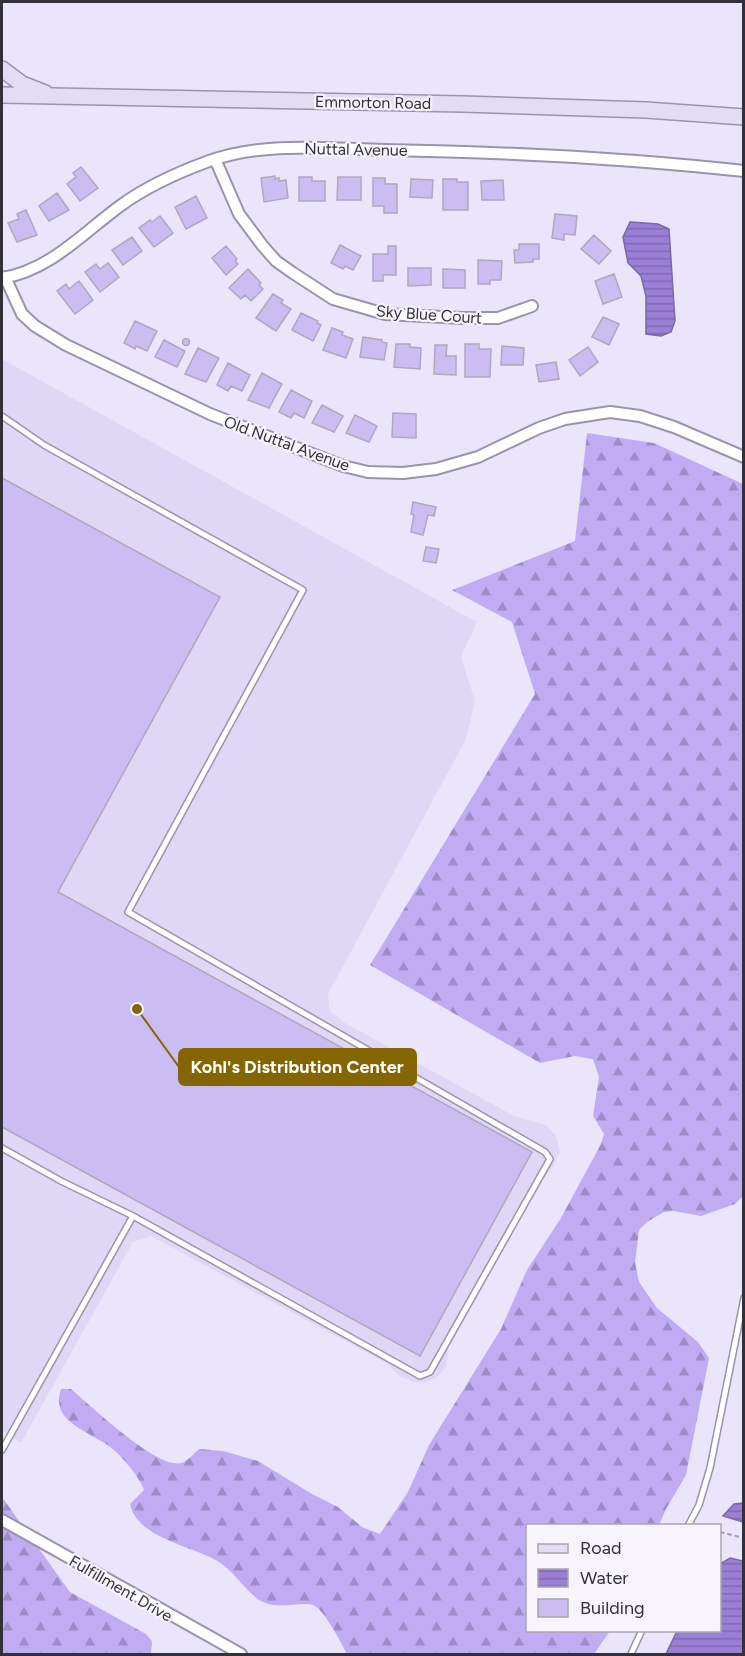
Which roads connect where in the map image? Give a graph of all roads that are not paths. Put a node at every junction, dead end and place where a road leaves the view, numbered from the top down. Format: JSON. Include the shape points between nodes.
{"nodes":[{"id":1,"x":2,"y":69,"type":"edge"},
{"id":2,"x":7,"y":96,"type":"edge"},
{"id":3,"x":53,"y":96,"type":"junction"},
{"id":4,"x":744,"y":117,"type":"edge"},
{"id":5,"x":215,"y":159,"type":"junction"},
{"id":6,"x":744,"y":171,"type":"edge"},
{"id":7,"x":4,"y":277,"type":"edge"},
{"id":8,"x":532,"y":306,"type":"dead end"},
{"id":9,"x":2,"y":416,"type":"edge"},
{"id":10,"x":744,"y":457,"type":"edge"},
{"id":11,"x":2,"y":1148,"type":"edge"},
{"id":12,"x":133,"y":1216,"type":"junction"},
{"id":13,"x":744,"y":1298,"type":"edge"},
{"id":14,"x":2,"y":1450,"type":"edge"},
{"id":15,"x":2,"y":1520,"type":"edge"},
{"id":16,"x":689,"y":1524,"type":"edge"},
{"id":17,"x":641,"y":1632,"type":"edge"},
{"id":18,"x":241,"y":1654,"type":"edge"},
{"id":19,"x":631,"y":1654,"type":"edge"}],
"edges":[{"from":1,"to":3,"type":"main road","via":[[21,84]]},
{"from":2,"to":3,"type":"main road","name":"Emmorton Road"},
{"from":3,"to":4,"type":"main road","name":"Emmorton Road","via":[[474,104]]},
{"from":5,"to":6,"type":"street","name":"Nuttal Avenue","via":[[299,148],[477,152],[594,157]]},
{"from":5,"to":7,"type":"street","name":"Nuttal Avenue","via":[[145,190],[28,272]]},
{"from":5,"to":8,"type":"street","name":"Sky Blue Court","via":[[238,214],[262,245],[276,261],[333,299],[385,314],[462,318],[498,318]]},
{"from":7,"to":10,"type":"street","name":"Old Nuttal Avenue","via":[[22,314],[66,345],[210,414],[343,466],[403,473],[436,469],[478,457],[565,418],[610,412],[674,427]]},
{"from":9,"to":12,"type":"lane","via":[[44,445],[303,590],[128,912],[545,1152],[550,1159],[430,1372],[420,1376]]},
{"from":11,"to":12,"type":"lane"},
{"from":12,"to":14,"type":"lane"},
{"from":13,"to":16,"type":"lane","via":[[710,1468]]},
{"from":15,"to":18,"type":"street","name":"Fulfillment Drive"},
{"from":17,"to":19,"type":"lane"}]}
